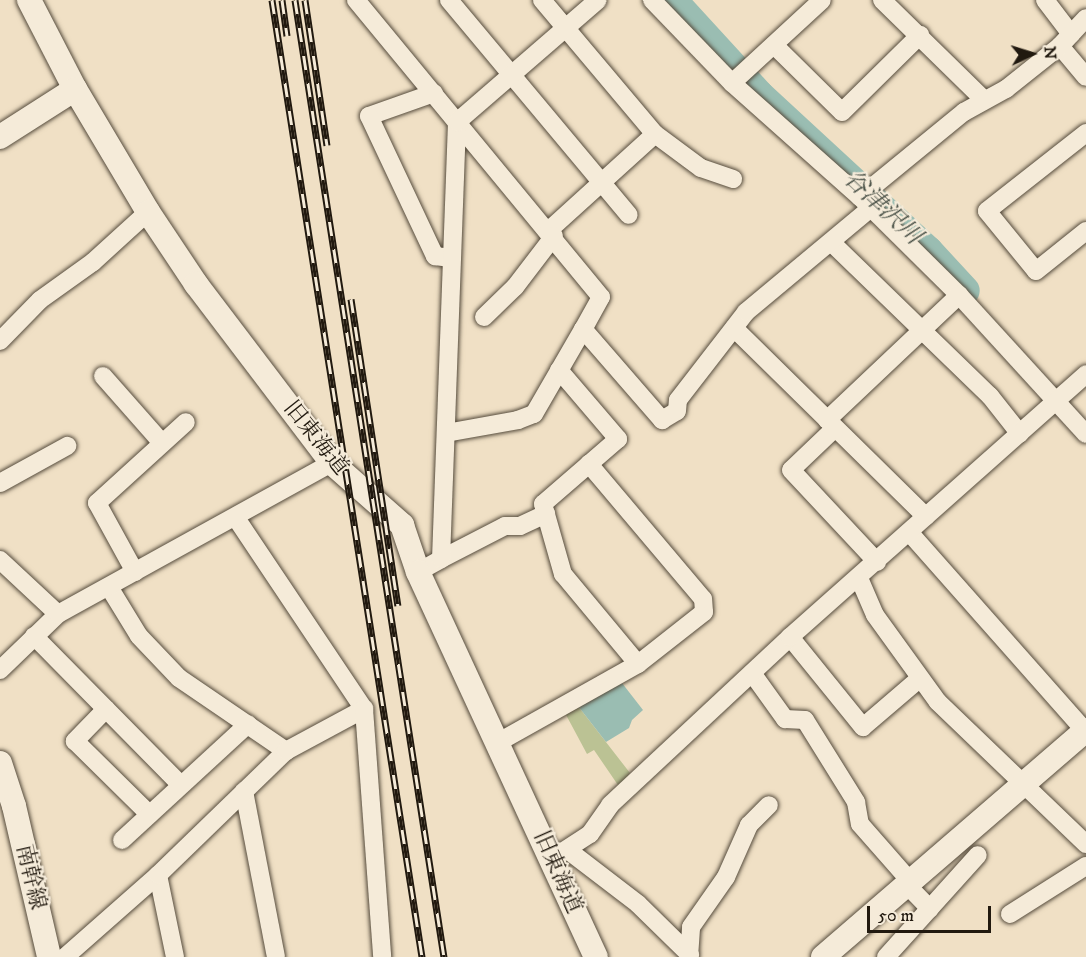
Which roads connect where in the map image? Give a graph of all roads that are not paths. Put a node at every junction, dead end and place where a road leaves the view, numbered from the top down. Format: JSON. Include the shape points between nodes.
{"nodes":[{"id":1,"x":29,"y":0,"type":"edge"},
{"id":2,"x":356,"y":0,"type":"edge"},
{"id":3,"x":449,"y":0,"type":"edge"},
{"id":4,"x":542,"y":0,"type":"edge"},
{"id":5,"x":598,"y":0,"type":"edge"},
{"id":6,"x":652,"y":0,"type":"edge"},
{"id":7,"x":822,"y":0,"type":"edge"},
{"id":8,"x":882,"y":0,"type":"edge"},
{"id":9,"x":1045,"y":0,"type":"edge"},
{"id":10,"x":1086,"y":18,"type":"edge"},
{"id":11,"x":565,"y":27,"type":"junction"},
{"id":12,"x":920,"y":35,"type":"junction"},
{"id":13,"x":1066,"y":40,"type":"junction"},
{"id":14,"x":774,"y":45,"type":"junction"},
{"id":15,"x":512,"y":74,"type":"junction"},
{"id":16,"x":1086,"y":77,"type":"edge"},
{"id":17,"x":732,"y":83,"type":"junction"},
{"id":18,"x":75,"y":89,"type":"junction"},
{"id":19,"x":434,"y":93,"type":"junction"},
{"id":20,"x":984,"y":100,"type":"junction"},
{"id":21,"x":457,"y":122,"type":"junction"},
{"id":22,"x":1086,"y":133,"type":"edge"},
{"id":23,"x":655,"y":134,"type":"junction"},
{"id":24,"x":0,"y":137,"type":"edge"},
{"id":25,"x":734,"y":179,"type":"dead end"},
{"id":26,"x":601,"y":182,"type":"junction"},
{"id":27,"x":865,"y":203,"type":"junction"},
{"id":28,"x":148,"y":212,"type":"junction"},
{"id":29,"x":628,"y":214,"type":"dead end"},
{"id":30,"x":1086,"y":231,"type":"edge"},
{"id":31,"x":551,"y":233,"type":"junction"},
{"id":32,"x":832,"y":243,"type":"junction"},
{"id":33,"x":451,"y":258,"type":"junction"},
{"id":34,"x":959,"y":295,"type":"junction"},
{"id":35,"x":484,"y":317,"type":"dead end"},
{"id":36,"x":734,"y":328,"type":"junction"},
{"id":37,"x":583,"y":329,"type":"junction"},
{"id":38,"x":919,"y":331,"type":"junction"},
{"id":39,"x":0,"y":341,"type":"edge"},
{"id":40,"x":559,"y":370,"type":"junction"},
{"id":41,"x":1086,"y":374,"type":"edge"},
{"id":42,"x":103,"y":376,"type":"dead end"},
{"id":43,"x":1056,"y":403,"type":"junction"},
{"id":44,"x":186,"y":422,"type":"dead end"},
{"id":45,"x":831,"y":424,"type":"junction"},
{"id":46,"x":446,"y":433,"type":"junction"},
{"id":47,"x":1020,"y":434,"type":"junction"},
{"id":48,"x":1086,"y":435,"type":"edge"},
{"id":49,"x":162,"y":443,"type":"junction"},
{"id":50,"x":67,"y":446,"type":"dead end"},
{"id":51,"x":332,"y":463,"type":"junction"},
{"id":52,"x":589,"y":464,"type":"junction"},
{"id":53,"x":0,"y":483,"type":"edge"},
{"id":54,"x":546,"y":514,"type":"junction"},
{"id":55,"x":926,"y":517,"type":"junction"},
{"id":56,"x":236,"y":518,"type":"junction"},
{"id":57,"x":909,"y":532,"type":"junction"},
{"id":58,"x":441,"y":559,"type":"junction"},
{"id":59,"x":0,"y":560,"type":"edge"},
{"id":60,"x":877,"y":562,"type":"junction"},
{"id":61,"x":135,"y":572,"type":"junction"},
{"id":62,"x":418,"y":572,"type":"junction"},
{"id":63,"x":859,"y":578,"type":"junction"},
{"id":64,"x":109,"y":587,"type":"junction"},
{"id":65,"x":58,"y":614,"type":"junction"},
{"id":66,"x":34,"y":636,"type":"junction"},
{"id":67,"x":790,"y":637,"type":"junction"},
{"id":68,"x":638,"y":664,"type":"junction"},
{"id":69,"x":0,"y":670,"type":"edge"},
{"id":70,"x":752,"y":673,"type":"junction"},
{"id":71,"x":919,"y":679,"type":"junction"},
{"id":72,"x":106,"y":709,"type":"junction"},
{"id":73,"x":364,"y":709,"type":"junction"},
{"id":74,"x":248,"y":724,"type":"junction"},
{"id":75,"x":1085,"y":731,"type":"edge"},
{"id":76,"x":497,"y":743,"type":"junction"},
{"id":77,"x":286,"y":751,"type":"junction"},
{"id":78,"x":0,"y":763,"type":"edge"},
{"id":79,"x":1024,"y":783,"type":"junction"},
{"id":80,"x":181,"y":784,"type":"junction"},
{"id":81,"x":244,"y":791,"type":"junction"},
{"id":82,"x":769,"y":805,"type":"dead end"},
{"id":83,"x":149,"y":814,"type":"junction"},
{"id":84,"x":122,"y":840,"type":"dead end"},
{"id":85,"x":1086,"y":844,"type":"edge"},
{"id":86,"x":561,"y":855,"type":"junction"},
{"id":87,"x":978,"y":855,"type":"dead end"},
{"id":88,"x":1086,"y":866,"type":"edge"},
{"id":89,"x":158,"y":874,"type":"junction"},
{"id":90,"x":909,"y":883,"type":"junction"},
{"id":91,"x":930,"y":909,"type":"junction"},
{"id":92,"x":1010,"y":914,"type":"dead end"},
{"id":93,"x":689,"y":956,"type":"edge"},
{"id":94,"x":49,"y":957,"type":"edge"},
{"id":95,"x":65,"y":957,"type":"edge"},
{"id":96,"x":175,"y":957,"type":"edge"},
{"id":97,"x":276,"y":957,"type":"edge"},
{"id":98,"x":382,"y":957,"type":"edge"},
{"id":99,"x":596,"y":957,"type":"edge"},
{"id":100,"x":823,"y":957,"type":"edge"},
{"id":101,"x":886,"y":957,"type":"edge"}],
"edges":[{"from":1,"to":18,"type":"street","name":"旧東海道"},
{"from":2,"to":19,"type":"street"},
{"from":3,"to":15,"type":"street"},
{"from":4,"to":11,"type":"street"},
{"from":5,"to":11,"type":"street"},
{"from":6,"to":17,"type":"street"},
{"from":7,"to":14,"type":"street"},
{"from":8,"to":12,"type":"street"},
{"from":9,"to":13,"type":"street"},
{"from":10,"to":13,"type":"street"},
{"from":11,"to":15,"type":"street"},
{"from":11,"to":23,"type":"street"},
{"from":12,"to":14,"type":"street","via":[[842,112]]},
{"from":12,"to":20,"type":"street"},
{"from":13,"to":16,"type":"street"},
{"from":13,"to":20,"type":"street"},
{"from":14,"to":17,"type":"street"},
{"from":15,"to":21,"type":"street"},
{"from":15,"to":26,"type":"street"},
{"from":17,"to":27,"type":"street"},
{"from":18,"to":24,"type":"street"},
{"from":18,"to":28,"type":"street","name":"旧東海道"},
{"from":19,"to":21,"type":"street"},
{"from":19,"to":33,"type":"street","via":[[369,116],[435,256]]},
{"from":20,"to":27,"type":"street"},
{"from":21,"to":31,"type":"street"},
{"from":21,"to":33,"type":"street"},
{"from":22,"to":30,"type":"street","via":[[987,211],[1036,272]]},
{"from":23,"to":25,"type":"street","via":[[701,168]]},
{"from":23,"to":26,"type":"street"},
{"from":26,"to":29,"type":"street"},
{"from":26,"to":31,"type":"street"},
{"from":27,"to":32,"type":"street"},
{"from":27,"to":34,"type":"street"},
{"from":28,"to":39,"type":"street","via":[[93,262],[40,300]]},
{"from":28,"to":51,"type":"street","name":"旧東海道","via":[[196,284]]},
{"from":31,"to":35,"type":"street","via":[[515,287]]},
{"from":31,"to":37,"type":"street","via":[[601,297]]},
{"from":32,"to":36,"type":"street","via":[[746,312]]},
{"from":32,"to":38,"type":"street"},
{"from":33,"to":46,"type":"street"},
{"from":34,"to":38,"type":"street"},
{"from":34,"to":43,"type":"street"},
{"from":36,"to":37,"type":"street","via":[[678,400],[677,411],[662,420]]},
{"from":36,"to":45,"type":"street"},
{"from":37,"to":40,"type":"street"},
{"from":38,"to":45,"type":"street"},
{"from":38,"to":47,"type":"street","via":[[990,396]]},
{"from":40,"to":46,"type":"street","via":[[534,414]]},
{"from":40,"to":52,"type":"street","via":[[618,439]]},
{"from":41,"to":43,"type":"street"},
{"from":42,"to":49,"type":"street"},
{"from":43,"to":47,"type":"street"},
{"from":43,"to":48,"type":"street"},
{"from":44,"to":49,"type":"street"},
{"from":45,"to":55,"type":"street"},
{"from":45,"to":60,"type":"street","via":[[791,470]]},
{"from":46,"to":58,"type":"street"},
{"from":47,"to":55,"type":"street"},
{"from":49,"to":61,"type":"street","via":[[98,503]]},
{"from":50,"to":53,"type":"street"},
{"from":51,"to":56,"type":"street"},
{"from":51,"to":62,"type":"street","name":"旧東海道","via":[[402,525]]},
{"from":52,"to":54,"type":"street","via":[[543,504]]},
{"from":52,"to":68,"type":"street","via":[[703,599],[704,612]]},
{"from":54,"to":58,"type":"street","via":[[520,526],[505,526]]},
{"from":54,"to":68,"type":"street","via":[[563,574]]},
{"from":55,"to":57,"type":"street"},
{"from":56,"to":61,"type":"street"},
{"from":56,"to":73,"type":"street"},
{"from":57,"to":60,"type":"street"},
{"from":57,"to":75,"type":"street"},
{"from":58,"to":62,"type":"street"},
{"from":59,"to":65,"type":"street"},
{"from":60,"to":63,"type":"street"},
{"from":61,"to":64,"type":"street"},
{"from":62,"to":76,"type":"street","name":"旧東海道"},
{"from":63,"to":67,"type":"street"},
{"from":63,"to":71,"type":"street","via":[[875,615]]},
{"from":64,"to":65,"type":"street"},
{"from":64,"to":74,"type":"street","via":[[139,636],[179,678]]},
{"from":65,"to":66,"type":"street"},
{"from":66,"to":69,"type":"street"},
{"from":66,"to":72,"type":"street"},
{"from":67,"to":70,"type":"street"},
{"from":67,"to":71,"type":"street","via":[[863,727]]},
{"from":68,"to":76,"type":"street"},
{"from":70,"to":86,"type":"street","via":[[610,805],[590,834]]},
{"from":70,"to":90,"type":"street","via":[[785,719],[805,720],[851,791],[860,824]]},
{"from":71,"to":79,"type":"street"},
{"from":72,"to":80,"type":"street"},
{"from":72,"to":83,"type":"street","via":[[75,741]]},
{"from":73,"to":77,"type":"street"},
{"from":73,"to":98,"type":"street"},
{"from":74,"to":77,"type":"street"},
{"from":74,"to":80,"type":"street"},
{"from":75,"to":79,"type":"street"},
{"from":76,"to":86,"type":"street","name":"旧東海道"},
{"from":77,"to":81,"type":"street"},
{"from":78,"to":94,"type":"street","name":"南幹線","via":[[14,806]]},
{"from":79,"to":85,"type":"street"},
{"from":79,"to":90,"type":"street"},
{"from":80,"to":83,"type":"street"},
{"from":81,"to":89,"type":"street"},
{"from":81,"to":97,"type":"street"},
{"from":82,"to":93,"type":"street","via":[[749,825],[726,877],[691,927]]},
{"from":83,"to":84,"type":"street"},
{"from":86,"to":93,"type":"street","via":[[638,904]]},
{"from":86,"to":99,"type":"street","name":"旧東海道"},
{"from":87,"to":91,"type":"street"},
{"from":88,"to":92,"type":"street"},
{"from":89,"to":95,"type":"street"},
{"from":89,"to":96,"type":"street"},
{"from":90,"to":91,"type":"street"},
{"from":90,"to":100,"type":"street"},
{"from":91,"to":101,"type":"street"}]}
